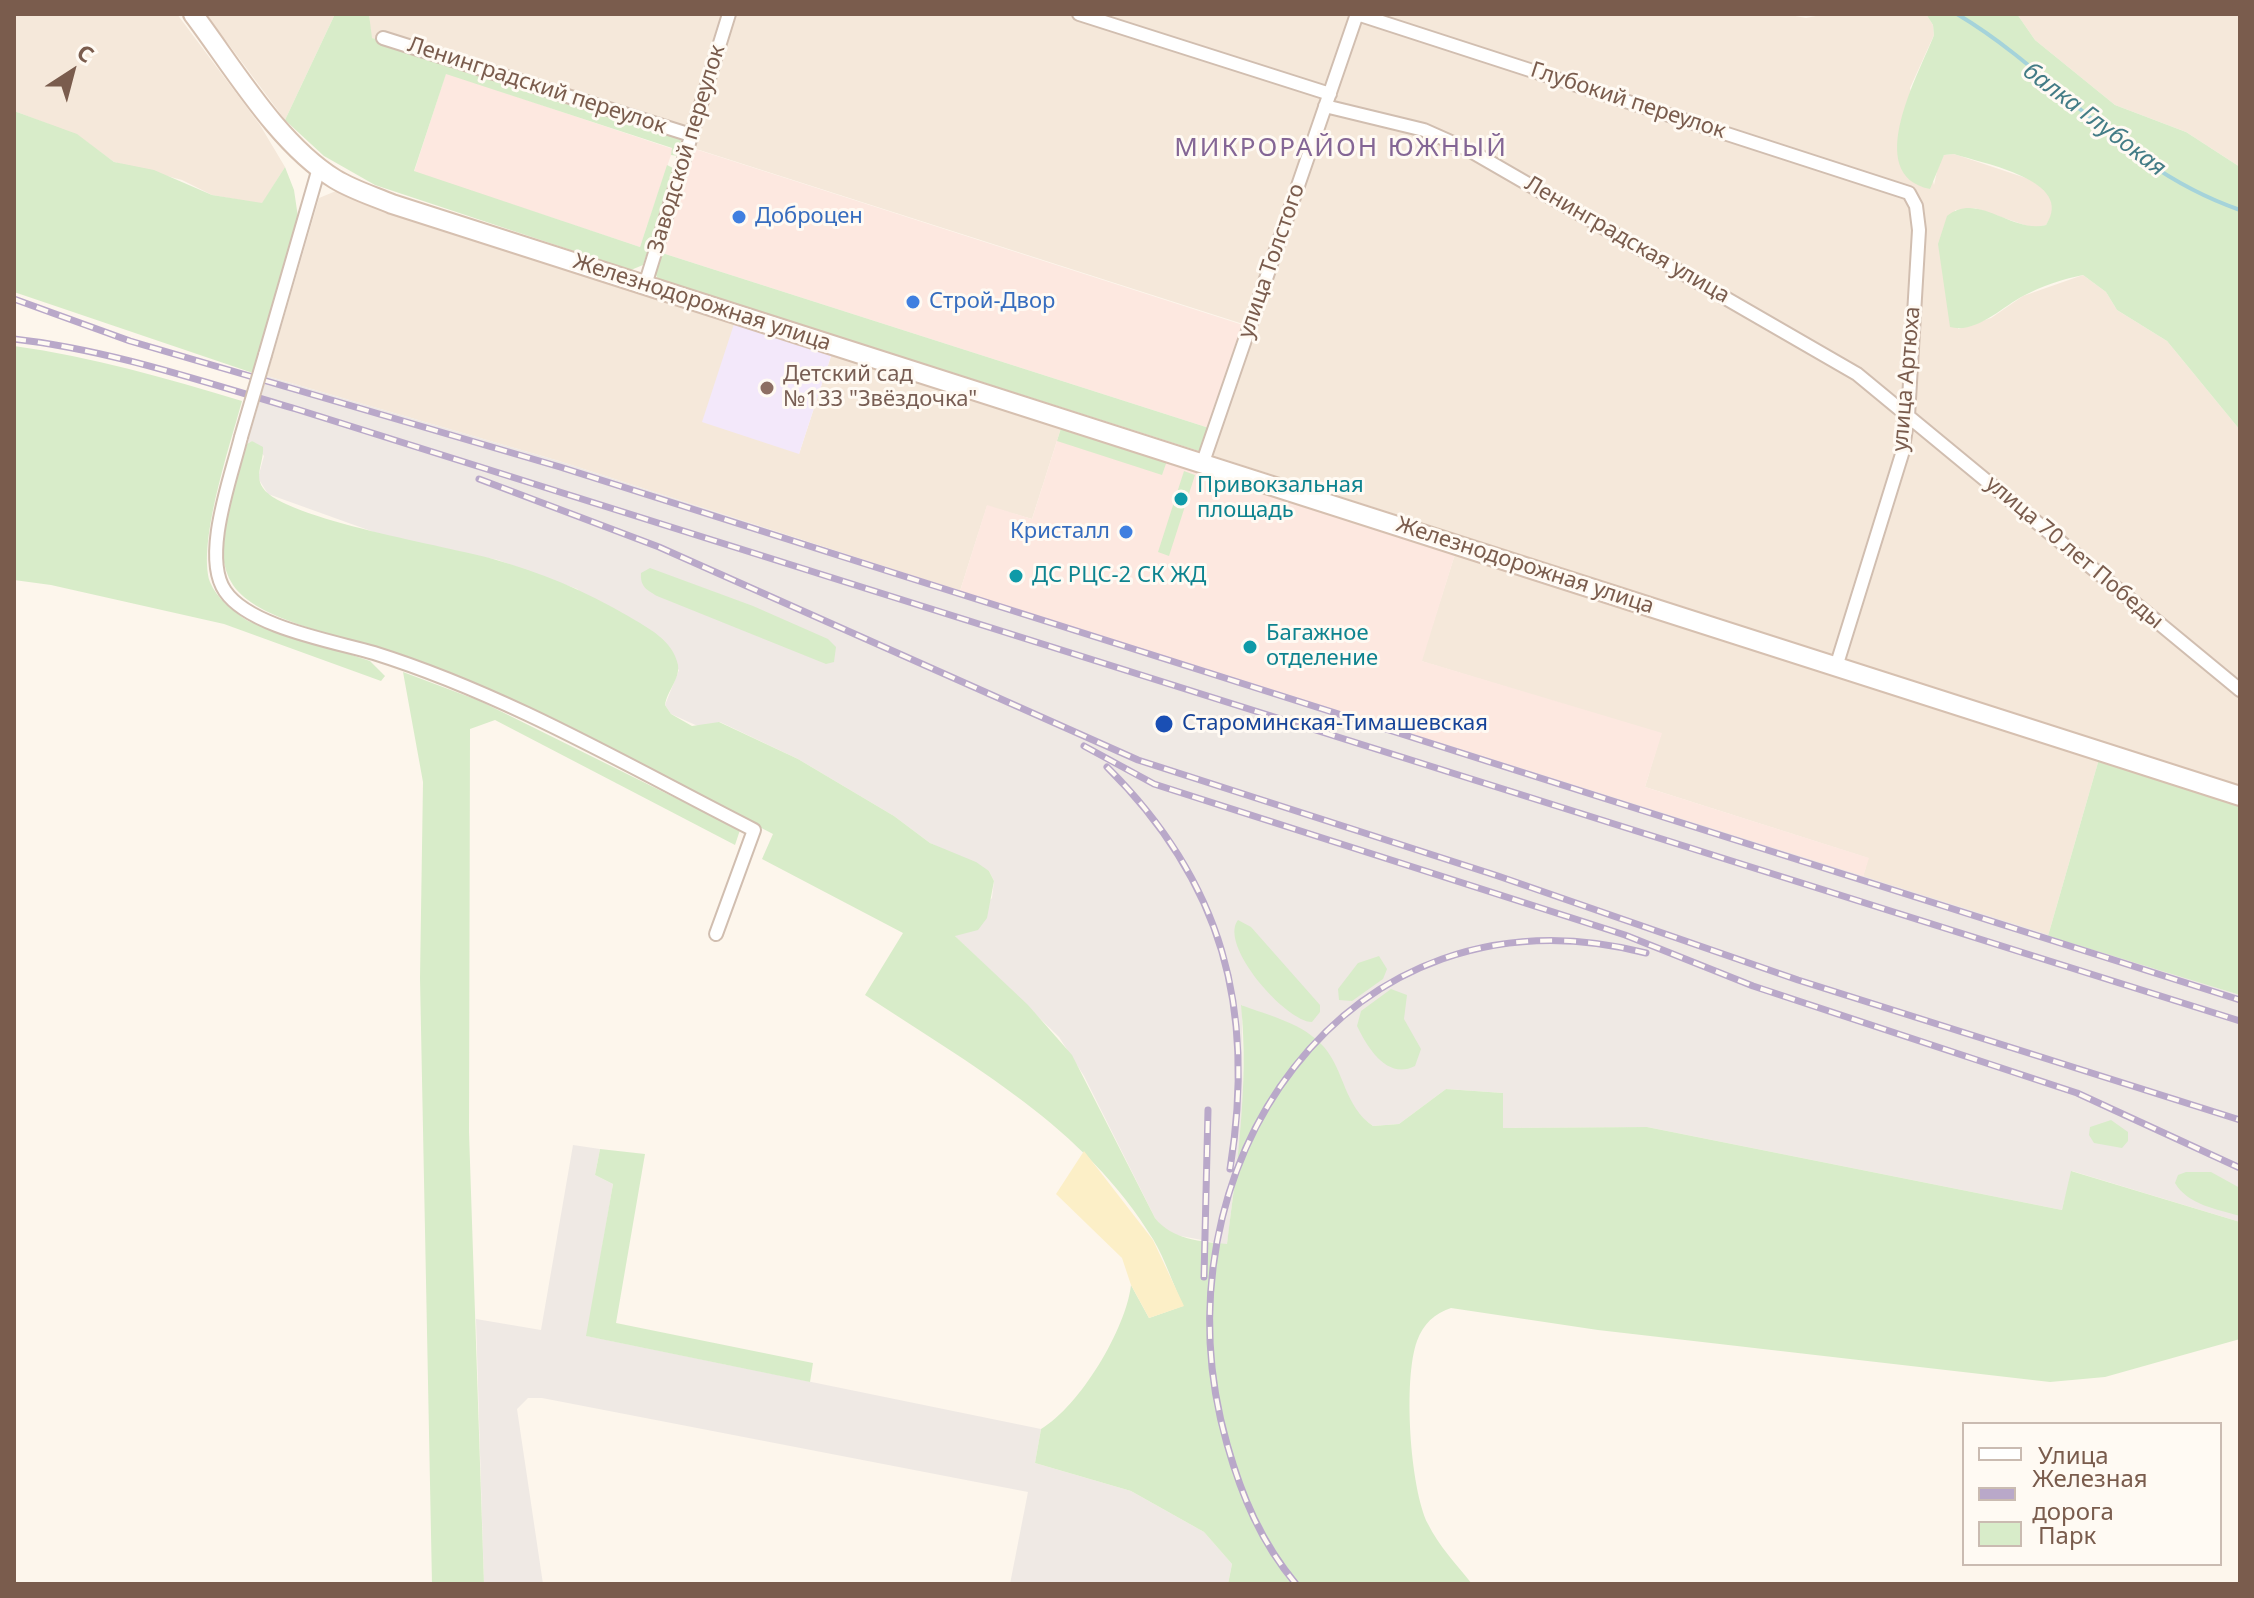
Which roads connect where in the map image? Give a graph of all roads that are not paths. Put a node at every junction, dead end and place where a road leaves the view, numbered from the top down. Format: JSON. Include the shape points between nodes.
{"nodes":[{"id":1,"x":193,"y":14,"type":"edge"},
{"id":2,"x":729,"y":14,"type":"edge"},
{"id":3,"x":1079,"y":14,"type":"edge"},
{"id":4,"x":1357,"y":14,"type":"edge"},
{"id":5,"x":383,"y":38,"type":"dead end"},
{"id":6,"x":1328,"y":100,"type":"junction"},
{"id":7,"x":691,"y":135,"type":"junction"},
{"id":8,"x":319,"y":168,"type":"junction"},
{"id":9,"x":1898,"y":187,"type":"joint"},
{"id":10,"x":645,"y":285,"type":"junction"},
{"id":11,"x":1908,"y":416,"type":"junction"},
{"id":12,"x":1203,"y":462,"type":"junction"},
{"id":13,"x":1836,"y":667,"type":"junction"},
{"id":14,"x":2240,"y":690,"type":"edge"},
{"id":15,"x":2240,"y":796,"type":"edge"},
{"id":16,"x":716,"y":934,"type":"dead end"}],
"edges":[{"from":1,"to":8,"type":"main road","name":"Железнодорожная улица","via":[[282,131]]},
{"from":2,"to":7,"type":"street","name":"Заводской переулок"},
{"from":3,"to":6,"type":"street","name":"Ленинградская улица"},
{"from":4,"to":6,"type":"street","name":"улица Толстого"},
{"from":4,"to":9,"type":"street","name":"Глубокий переулок"},
{"from":5,"to":7,"type":"street","name":"Ленинградский переулок"},
{"from":6,"to":11,"type":"street","name":"Ленинградская улица","via":[[1469,150],[1813,347]]},
{"from":6,"to":12,"type":"street","name":"улица Толстого"},
{"from":7,"to":10,"type":"street","name":"Заводской переулок"},
{"from":8,"to":10,"type":"main road","name":"Железнодорожная улица","via":[[392,204]]},
{"from":8,"to":16,"type":"street","bridge":true,"via":[[241,437],[216,548],[220,582],[232,600],[270,621],[393,659],[502,701],[754,830]]},
{"from":9,"to":11,"type":"street","name":"улица Артюха","via":[[1913,198],[1919,230]]},
{"from":10,"to":12,"type":"main road","name":"Железнодорожная улица"},
{"from":11,"to":13,"type":"street","name":"улица Артюха","via":[[1891,495]]},
{"from":11,"to":14,"type":"street","name":"улица 70 лет Победы"},
{"from":12,"to":13,"type":"main road","name":"Железнодорожная улица"},
{"from":13,"to":15,"type":"main road","name":"Железнодорожная улица"}]}
